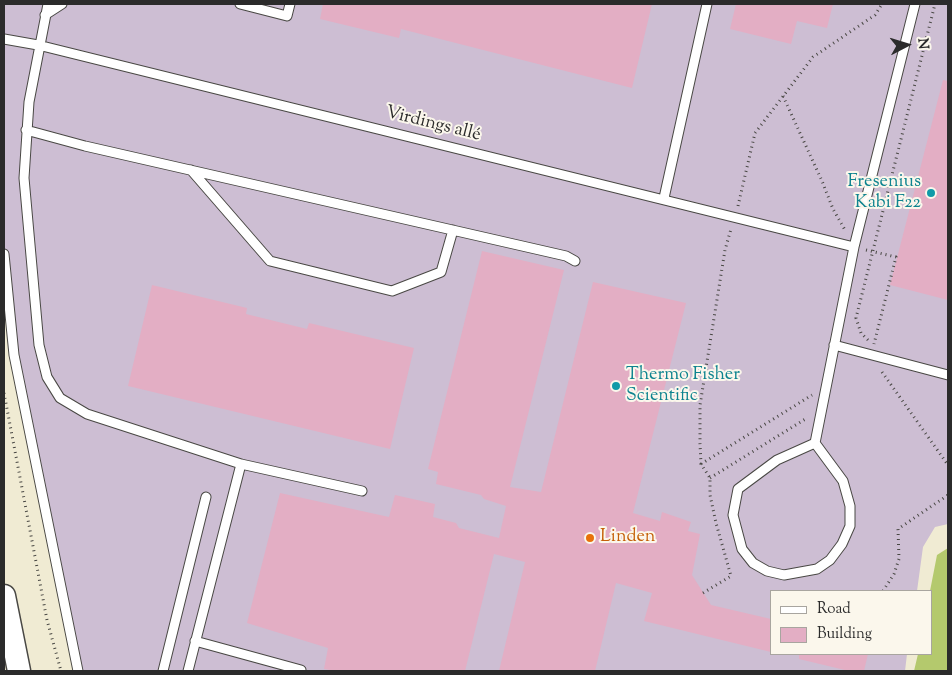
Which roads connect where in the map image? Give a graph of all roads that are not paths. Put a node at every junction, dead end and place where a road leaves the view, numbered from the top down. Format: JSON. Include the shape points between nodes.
{"nodes":[{"id":1,"x":48,"y":4,"type":"edge"},
{"id":2,"x":62,"y":4,"type":"edge"},
{"id":3,"x":240,"y":4,"type":"edge"},
{"id":4,"x":290,"y":4,"type":"edge"},
{"id":5,"x":707,"y":4,"type":"edge"},
{"id":6,"x":915,"y":4,"type":"edge"},
{"id":7,"x":45,"y":16,"type":"junction"},
{"id":8,"x":4,"y":39,"type":"edge"},
{"id":9,"x":38,"y":45,"type":"junction"},
{"id":10,"x":26,"y":130,"type":"junction"},
{"id":11,"x":191,"y":170,"type":"junction"},
{"id":12,"x":664,"y":198,"type":"junction"},
{"id":13,"x":453,"y":230,"type":"junction"},
{"id":14,"x":854,"y":247,"type":"junction"},
{"id":15,"x":4,"y":254,"type":"edge"},
{"id":16,"x":575,"y":261,"type":"dead end"},
{"id":17,"x":834,"y":345,"type":"junction"},
{"id":18,"x":948,"y":376,"type":"edge"},
{"id":19,"x":815,"y":442,"type":"junction"},
{"id":20,"x":241,"y":464,"type":"junction"},
{"id":21,"x":362,"y":491,"type":"dead end"},
{"id":22,"x":206,"y":497,"type":"dead end"},
{"id":23,"x":4,"y":596,"type":"edge"},
{"id":24,"x":196,"y":641,"type":"junction"},
{"id":25,"x":301,"y":670,"type":"dead end"},
{"id":26,"x":19,"y":671,"type":"edge"},
{"id":27,"x":78,"y":671,"type":"edge"},
{"id":28,"x":164,"y":671,"type":"edge"},
{"id":29,"x":188,"y":671,"type":"edge"}],
"edges":[{"from":1,"to":7,"type":"lane"},
{"from":2,"to":7,"type":"lane"},
{"from":3,"to":4,"type":"lane","via":[[287,16]]},
{"from":5,"to":12,"type":"lane"},
{"from":6,"to":14,"type":"lane"},
{"from":7,"to":9,"type":"lane"},
{"from":8,"to":9,"type":"lane","name":"Virdings allé"},
{"from":9,"to":10,"type":"lane"},
{"from":9,"to":12,"type":"lane","name":"Virdings allé"},
{"from":10,"to":11,"type":"lane"},
{"from":10,"to":20,"type":"lane","via":[[24,178],[39,345],[48,377],[60,398],[88,414]]},
{"from":11,"to":13,"type":"lane"},
{"from":11,"to":13,"type":"lane","via":[[270,261],[392,291],[441,272]]},
{"from":12,"to":14,"type":"lane","name":"Virdings allé"},
{"from":13,"to":16,"type":"lane","via":[[566,256]]},
{"from":14,"to":17,"type":"lane"},
{"from":15,"to":27,"type":"lane","via":[[14,355]]},
{"from":17,"to":18,"type":"lane"},
{"from":17,"to":19,"type":"lane"},
{"from":19,"to":19,"type":"lane","via":[[843,481],[850,506],[850,526],[842,544],[818,569],[784,574],[767,571],[753,563],[742,549],[733,515],[738,489],[777,460]]},
{"from":20,"to":21,"type":"lane"},
{"from":20,"to":24,"type":"lane"},
{"from":22,"to":28,"type":"lane"},
{"from":23,"to":26,"type":"main road"},
{"from":24,"to":25,"type":"lane"},
{"from":24,"to":29,"type":"lane"}]}
